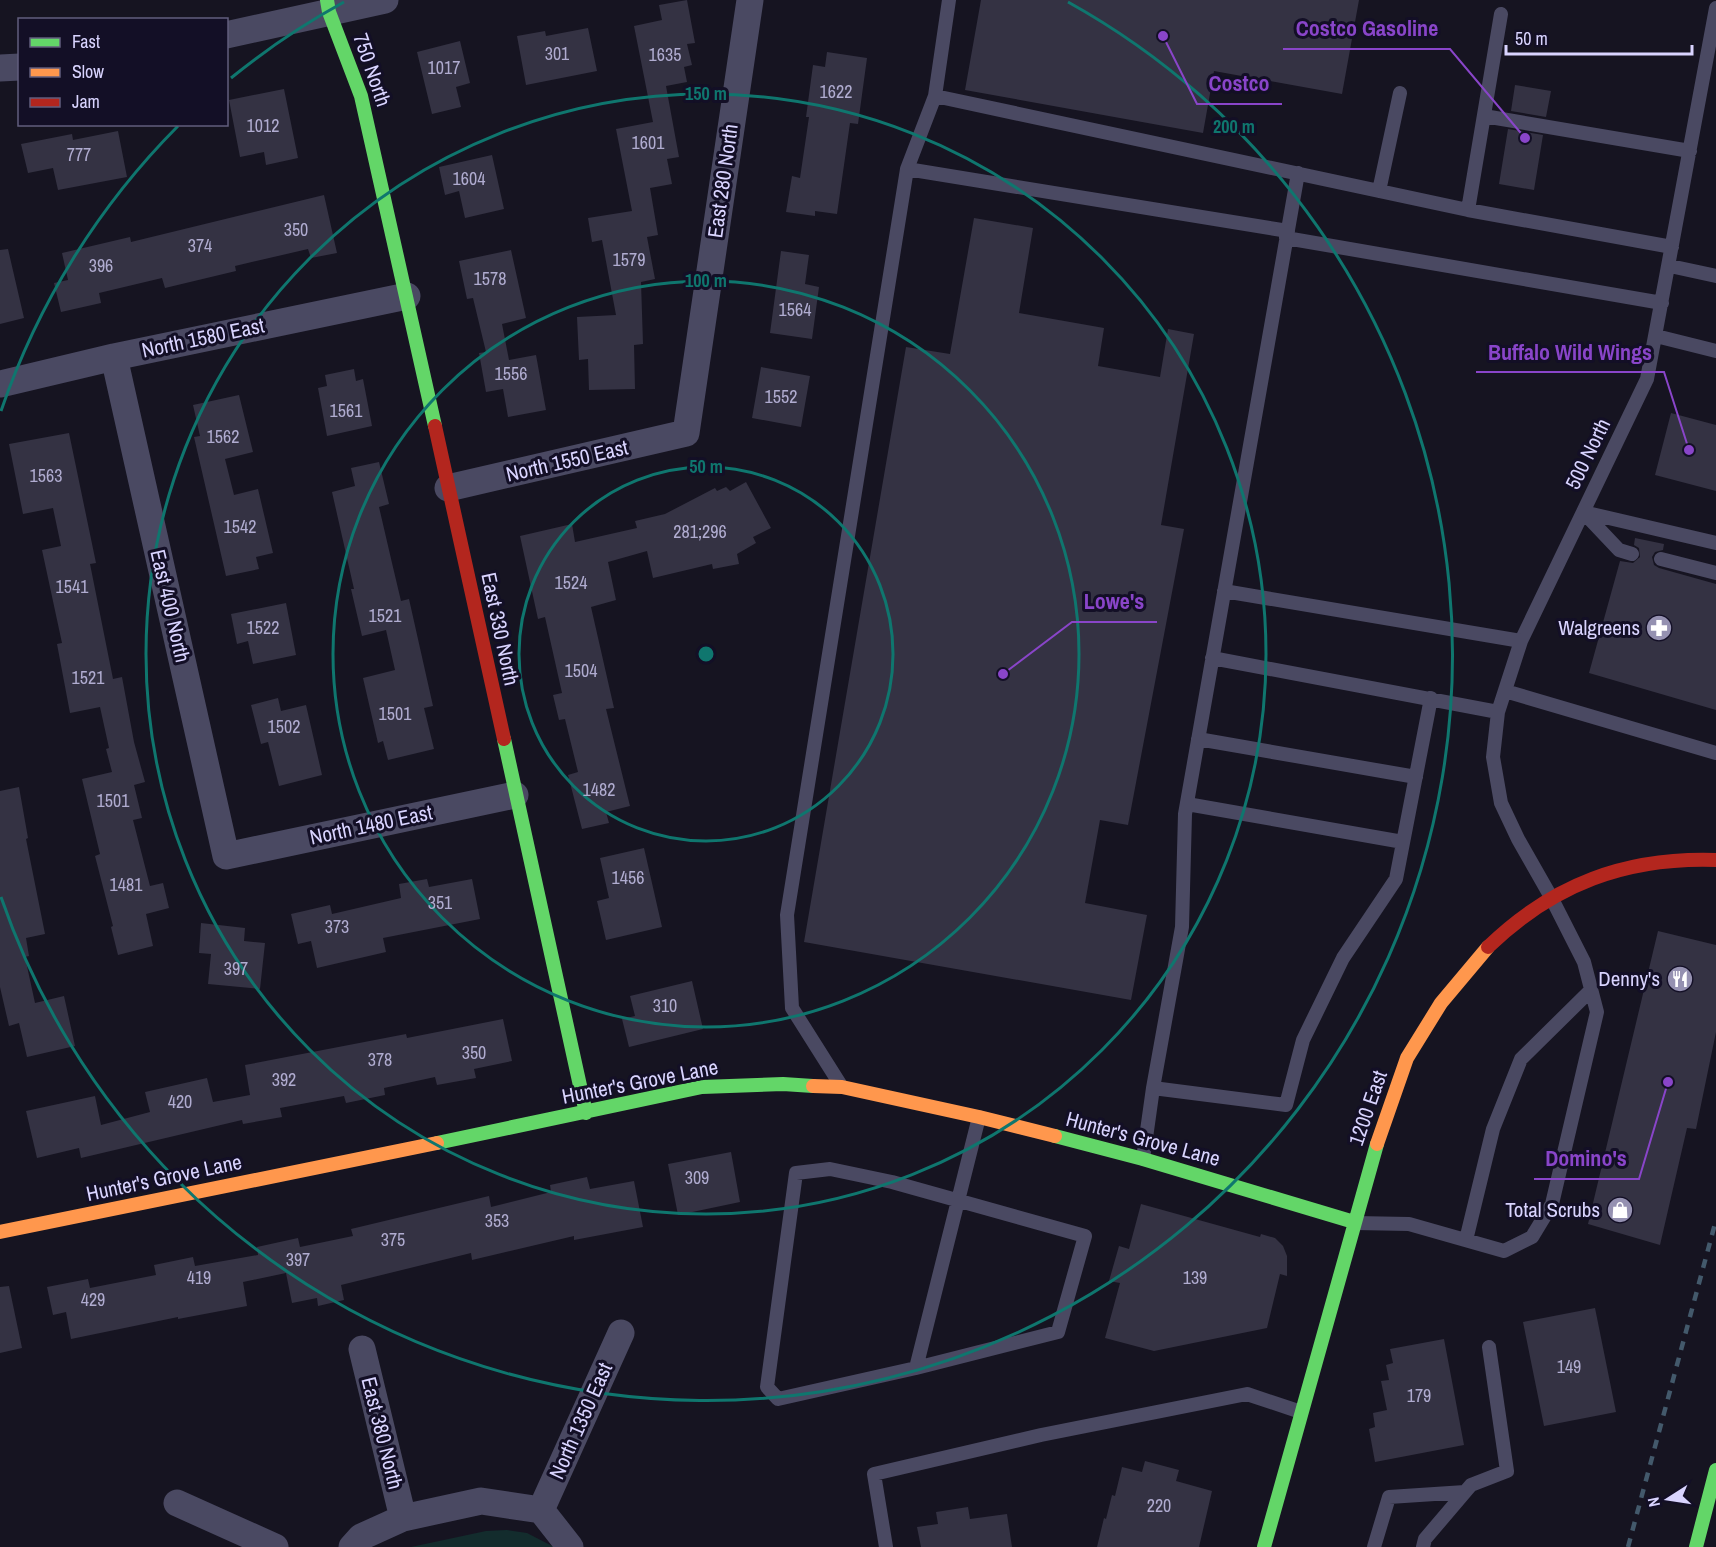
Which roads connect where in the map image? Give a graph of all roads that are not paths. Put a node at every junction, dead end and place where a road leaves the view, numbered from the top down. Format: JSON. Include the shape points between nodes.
{"nodes":[{"id":1,"x":385,"y":0,"type":"edge"},
{"id":2,"x":750,"y":0,"type":"edge"},
{"id":3,"x":950,"y":0,"type":"edge"},
{"id":4,"x":328,"y":6,"type":"edge"},
{"id":5,"x":1716,"y":8,"type":"edge"},
{"id":6,"x":1501,"y":14,"type":"dead end"},
{"id":7,"x":228,"y":34,"type":"edge"},
{"id":8,"x":18,"y":67,"type":"edge"},
{"id":9,"x":0,"y":68,"type":"edge"},
{"id":10,"x":1400,"y":93,"type":"dead end"},
{"id":11,"x":935,"y":96,"type":"junction"},
{"id":12,"x":1484,"y":116,"type":"junction"},
{"id":13,"x":1690,"y":150,"type":"junction"},
{"id":14,"x":375,"y":154,"type":"joint"},
{"id":15,"x":907,"y":169,"type":"junction"},
{"id":16,"x":1298,"y":173,"type":"junction"},
{"id":17,"x":1379,"y":191,"type":"junction"},
{"id":18,"x":1468,"y":210,"type":"junction"},
{"id":19,"x":1287,"y":234,"type":"junction"},
{"id":20,"x":1672,"y":247,"type":"junction"},
{"id":21,"x":1670,"y":266,"type":"junction"},
{"id":22,"x":1716,"y":276,"type":"edge"},
{"id":23,"x":407,"y":296,"type":"junction"},
{"id":24,"x":1662,"y":303,"type":"junction"},
{"id":25,"x":1656,"y":336,"type":"junction"},
{"id":26,"x":1716,"y":351,"type":"edge"},
{"id":27,"x":114,"y":357,"type":"junction"},
{"id":28,"x":0,"y":384,"type":"edge"},
{"id":29,"x":686,"y":433,"type":"joint"},
{"id":30,"x":448,"y":488,"type":"junction"},
{"id":31,"x":1583,"y":512,"type":"junction"},
{"id":32,"x":1716,"y":543,"type":"edge"},
{"id":33,"x":1632,"y":554,"type":"dead end"},
{"id":34,"x":1661,"y":559,"type":"dead end"},
{"id":35,"x":1716,"y":573,"type":"edge"},
{"id":36,"x":1224,"y":591,"type":"junction"},
{"id":37,"x":1521,"y":641,"type":"junction"},
{"id":38,"x":1212,"y":658,"type":"junction"},
{"id":39,"x":1505,"y":691,"type":"junction"},
{"id":40,"x":1431,"y":698,"type":"junction"},
{"id":41,"x":1498,"y":712,"type":"junction"},
{"id":42,"x":1198,"y":739,"type":"junction"},
{"id":43,"x":1716,"y":753,"type":"edge"},
{"id":44,"x":1416,"y":777,"type":"junction"},
{"id":45,"x":515,"y":795,"type":"junction"},
{"id":46,"x":1186,"y":804,"type":"junction"},
{"id":47,"x":1403,"y":843,"type":"junction"},
{"id":48,"x":226,"y":856,"type":"joint"},
{"id":49,"x":1716,"y":860,"type":"edge"},
{"id":50,"x":1551,"y":897,"type":"junction"},
{"id":51,"x":1591,"y":990,"type":"junction"},
{"id":52,"x":842,"y":1087,"type":"junction"},
{"id":53,"x":1153,"y":1088,"type":"junction"},
{"id":54,"x":586,"y":1113,"type":"junction"},
{"id":55,"x":979,"y":1117,"type":"junction"},
{"id":56,"x":1143,"y":1159,"type":"junction"},
{"id":57,"x":957,"y":1200,"type":"junction"},
{"id":58,"x":1354,"y":1222,"type":"junction"},
{"id":59,"x":0,"y":1232,"type":"edge"},
{"id":60,"x":1466,"y":1240,"type":"junction"},
{"id":61,"x":621,"y":1333,"type":"dead end"},
{"id":62,"x":1489,"y":1347,"type":"dead end"},
{"id":63,"x":362,"y":1349,"type":"dead end"},
{"id":64,"x":916,"y":1368,"type":"junction"},
{"id":65,"x":1301,"y":1412,"type":"junction"},
{"id":66,"x":1716,"y":1470,"type":"edge"},
{"id":67,"x":1465,"y":1492,"type":"junction"},
{"id":68,"x":177,"y":1503,"type":"dead end"},
{"id":69,"x":1711,"y":1508,"type":"edge"},
{"id":70,"x":541,"y":1510,"type":"junction"},
{"id":71,"x":403,"y":1518,"type":"junction"},
{"id":72,"x":275,"y":1547,"type":"edge"},
{"id":73,"x":352,"y":1547,"type":"edge"},
{"id":74,"x":570,"y":1547,"type":"edge"},
{"id":75,"x":886,"y":1547,"type":"edge"},
{"id":76,"x":1264,"y":1547,"type":"edge"},
{"id":77,"x":1374,"y":1547,"type":"edge"},
{"id":78,"x":1423,"y":1547,"type":"edge"},
{"id":79,"x":1696,"y":1547,"type":"edge"}],
"edges":[{"from":1,"to":4,"type":"street"},
{"from":2,"to":29,"type":"street","name":"East 280 North"},
{"from":3,"to":11,"type":"lane"},
{"from":4,"to":7,"type":"street"},
{"from":4,"to":14,"type":"street","name":"750 North","via":[[361,96]]},
{"from":5,"to":13,"type":"lane","name":"500 North"},
{"from":6,"to":12,"type":"lane"},
{"from":8,"to":9,"type":"street"},
{"from":10,"to":17,"type":"lane"},
{"from":11,"to":15,"type":"lane"},
{"from":11,"to":16,"type":"lane"},
{"from":12,"to":13,"type":"lane"},
{"from":12,"to":18,"type":"lane"},
{"from":13,"to":20,"type":"lane","name":"500 North"},
{"from":14,"to":23,"type":"street","name":"East 330 North"},
{"from":15,"to":19,"type":"lane"},
{"from":15,"to":52,"type":"lane","via":[[788,915],[792,1008]]},
{"from":16,"to":17,"type":"lane"},
{"from":16,"to":19,"type":"lane"},
{"from":17,"to":18,"type":"lane"},
{"from":18,"to":20,"type":"lane"},
{"from":19,"to":24,"type":"lane"},
{"from":19,"to":36,"type":"lane"},
{"from":20,"to":21,"type":"lane","name":"500 North"},
{"from":21,"to":22,"type":"lane"},
{"from":21,"to":24,"type":"lane","name":"500 North"},
{"from":23,"to":27,"type":"street","name":"North 1580 East"},
{"from":23,"to":30,"type":"street","name":"East 330 North"},
{"from":24,"to":25,"type":"lane","name":"500 North"},
{"from":25,"to":26,"type":"lane"},
{"from":25,"to":31,"type":"lane","name":"500 North","via":[[1647,379]]},
{"from":27,"to":28,"type":"street","name":"North 1580 East"},
{"from":27,"to":48,"type":"street","name":"East 400 North"},
{"from":29,"to":30,"type":"street","name":"North 1550 East"},
{"from":30,"to":45,"type":"street","name":"East 330 North"},
{"from":31,"to":32,"type":"lane"},
{"from":31,"to":33,"type":"lane","via":[[1619,550]]},
{"from":31,"to":37,"type":"lane","name":"500 North"},
{"from":34,"to":35,"type":"lane"},
{"from":36,"to":37,"type":"lane"},
{"from":36,"to":38,"type":"lane"},
{"from":37,"to":39,"type":"lane","name":"500 North"},
{"from":38,"to":40,"type":"lane"},
{"from":38,"to":42,"type":"lane"},
{"from":39,"to":41,"type":"lane","name":"500 North"},
{"from":39,"to":43,"type":"lane"},
{"from":40,"to":41,"type":"lane"},
{"from":40,"to":44,"type":"lane"},
{"from":41,"to":50,"type":"lane","name":"500 North","via":[[1493,757],[1501,803]]},
{"from":42,"to":44,"type":"lane"},
{"from":42,"to":46,"type":"lane"},
{"from":44,"to":47,"type":"lane"},
{"from":45,"to":48,"type":"street","name":"North 1480 East"},
{"from":45,"to":54,"type":"street","name":"East 330 North"},
{"from":46,"to":47,"type":"lane"},
{"from":46,"to":53,"type":"lane","via":[[1182,927]]},
{"from":47,"to":53,"type":"lane","via":[[1396,879],[1343,958],[1304,1040],[1286,1105]]},
{"from":49,"to":50,"type":"street","name":"1200 East","via":[[1652,862],[1612,872]]},
{"from":50,"to":51,"type":"lane","name":"500 North","via":[[1584,962]]},
{"from":50,"to":58,"type":"street","name":"1200 East","via":[[1511,925],[1478,957],[1441,1003],[1407,1058]]},
{"from":51,"to":60,"type":"lane","via":[[1521,1059],[1493,1129]]},
{"from":51,"to":60,"type":"lane","name":"500 North","via":[[1597,1011],[1552,1204],[1532,1237],[1504,1251]]},
{"from":52,"to":54,"type":"street","name":"Hunter's Grove Lane","via":[[702,1087]]},
{"from":52,"to":55,"type":"street","name":"Hunter's Grove Lane"},
{"from":53,"to":56,"type":"lane"},
{"from":54,"to":59,"type":"street","name":"Hunter's Grove Lane"},
{"from":55,"to":56,"type":"street","name":"Hunter's Grove Lane"},
{"from":55,"to":57,"type":"lane"},
{"from":56,"to":58,"type":"street","name":"Hunter's Grove Lane"},
{"from":57,"to":64,"type":"lane"},
{"from":57,"to":64,"type":"lane","via":[[1085,1236],[1058,1332]]},
{"from":57,"to":64,"type":"lane","via":[[830,1169],[796,1173],[767,1387],[778,1399]]},
{"from":58,"to":60,"type":"lane","name":"500 North","via":[[1409,1224]]},
{"from":58,"to":65,"type":"street","name":"1200 East"},
{"from":61,"to":70,"type":"street","name":"North 1350 East"},
{"from":62,"to":67,"type":"lane","via":[[1507,1471],[1471,1485]]},
{"from":63,"to":71,"type":"street","name":"East 380 North"},
{"from":65,"to":75,"type":"lane","via":[[1247,1394],[1041,1435],[874,1474]]},
{"from":65,"to":76,"type":"street","name":"1200 East"},
{"from":66,"to":69,"type":"street"},
{"from":67,"to":77,"type":"lane","via":[[1389,1497]]},
{"from":67,"to":78,"type":"lane","via":[[1425,1539]]},
{"from":68,"to":72,"type":"street"},
{"from":69,"to":79,"type":"street"},
{"from":70,"to":71,"type":"street","via":[[481,1501]]},
{"from":70,"to":74,"type":"street"},
{"from":71,"to":73,"type":"street","via":[[361,1537]]}]}
